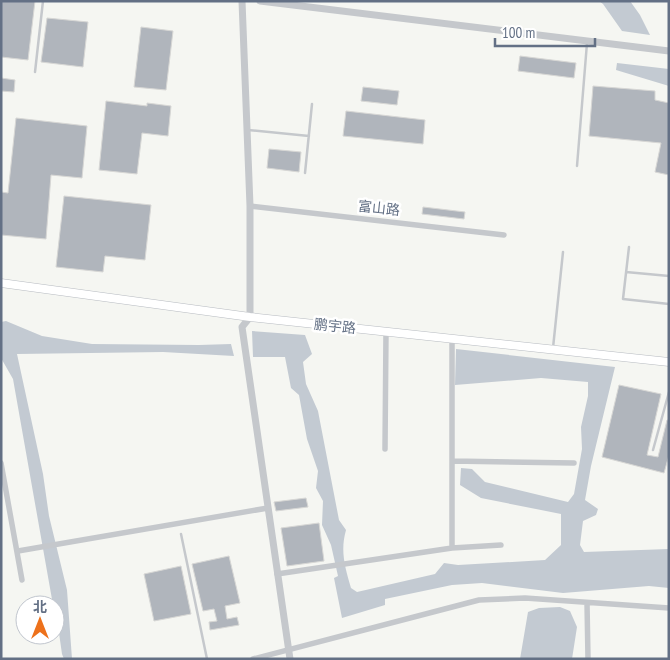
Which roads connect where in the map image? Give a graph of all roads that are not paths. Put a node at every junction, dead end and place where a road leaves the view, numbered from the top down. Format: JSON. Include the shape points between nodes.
{"nodes":[{"id":1,"x":43,"y":1,"type":"edge"},
{"id":2,"x":242,"y":1,"type":"edge"},
{"id":3,"x":260,"y":1,"type":"edge"},
{"id":4,"x":588,"y":42,"type":"junction"},
{"id":5,"x":669,"y":51,"type":"edge"},
{"id":6,"x":34,"y":72,"type":"dead end"},
{"id":7,"x":312,"y":104,"type":"dead end"},
{"id":8,"x":247,"y":130,"type":"junction"},
{"id":9,"x":308,"y":136,"type":"junction"},
{"id":10,"x":577,"y":166,"type":"dead end"},
{"id":11,"x":305,"y":173,"type":"dead end"},
{"id":12,"x":250,"y":206,"type":"junction"},
{"id":13,"x":504,"y":235,"type":"dead end"},
{"id":14,"x":629,"y":247,"type":"dead end"},
{"id":15,"x":563,"y":252,"type":"dead end"},
{"id":16,"x":626,"y":272,"type":"junction"},
{"id":17,"x":669,"y":276,"type":"edge"},
{"id":18,"x":1,"y":284,"type":"edge"},
{"id":19,"x":669,"y":304,"type":"edge"},
{"id":20,"x":250,"y":317,"type":"junction"},
{"id":21,"x":386,"y":332,"type":"junction"},
{"id":22,"x":452,"y":339,"type":"junction"},
{"id":23,"x":553,"y":350,"type":"junction"},
{"id":24,"x":669,"y":362,"type":"edge"},
{"id":25,"x":669,"y":392,"type":"edge"},
{"id":26,"x":385,"y":449,"type":"dead end"},
{"id":27,"x":653,"y":450,"type":"dead end"},
{"id":28,"x":452,"y":461,"type":"junction"},
{"id":29,"x":574,"y":463,"type":"dead end"},
{"id":30,"x":1,"y":464,"type":"edge"},
{"id":31,"x":268,"y":508,"type":"junction"},
{"id":32,"x":180,"y":534,"type":"dead end"},
{"id":33,"x":501,"y":545,"type":"dead end"},
{"id":34,"x":452,"y":548,"type":"junction"},
{"id":35,"x":18,"y":551,"type":"junction"},
{"id":36,"x":277,"y":574,"type":"junction"},
{"id":37,"x":22,"y":580,"type":"dead end"},
{"id":38,"x":587,"y":603,"type":"junction"},
{"id":39,"x":669,"y":608,"type":"edge"},
{"id":40,"x":288,"y":650,"type":"junction"},
{"id":41,"x":207,"y":659,"type":"edge"},
{"id":42,"x":253,"y":659,"type":"edge"},
{"id":43,"x":290,"y":659,"type":"edge"},
{"id":44,"x":588,"y":659,"type":"edge"}],
"edges":[{"from":1,"to":6,"type":"lane"},
{"from":2,"to":8,"type":"street"},
{"from":3,"to":4,"type":"street"},
{"from":4,"to":5,"type":"street"},
{"from":4,"to":10,"type":"lane"},
{"from":7,"to":9,"type":"lane"},
{"from":8,"to":9,"type":"lane"},
{"from":8,"to":12,"type":"street"},
{"from":9,"to":11,"type":"lane"},
{"from":12,"to":13,"type":"street","name":"富山路"},
{"from":12,"to":20,"type":"street"},
{"from":14,"to":16,"type":"lane"},
{"from":15,"to":23,"type":"lane"},
{"from":16,"to":17,"type":"lane"},
{"from":16,"to":19,"type":"lane","via":[[623,299]]},
{"from":18,"to":20,"type":"main road","name":"鹏宇路"},
{"from":20,"to":21,"type":"main road","name":"鹏宇路"},
{"from":20,"to":31,"type":"street","via":[[242,327]]},
{"from":21,"to":22,"type":"main road","name":"鹏宇路"},
{"from":21,"to":26,"type":"street"},
{"from":22,"to":23,"type":"main road","name":"鹏宇路"},
{"from":22,"to":28,"type":"street"},
{"from":23,"to":24,"type":"main road","name":"鹏宇路"},
{"from":25,"to":27,"type":"lane"},
{"from":28,"to":29,"type":"street"},
{"from":28,"to":34,"type":"street"},
{"from":30,"to":35,"type":"street"},
{"from":31,"to":35,"type":"street"},
{"from":31,"to":36,"type":"street"},
{"from":32,"to":41,"type":"lane"},
{"from":33,"to":34,"type":"street"},
{"from":34,"to":36,"type":"street"},
{"from":35,"to":37,"type":"street"},
{"from":36,"to":40,"type":"street"},
{"from":38,"to":39,"type":"street"},
{"from":38,"to":40,"type":"street","via":[[525,598],[479,600]]},
{"from":38,"to":44,"type":"street"},
{"from":40,"to":42,"type":"street"},
{"from":40,"to":43,"type":"street"}]}
